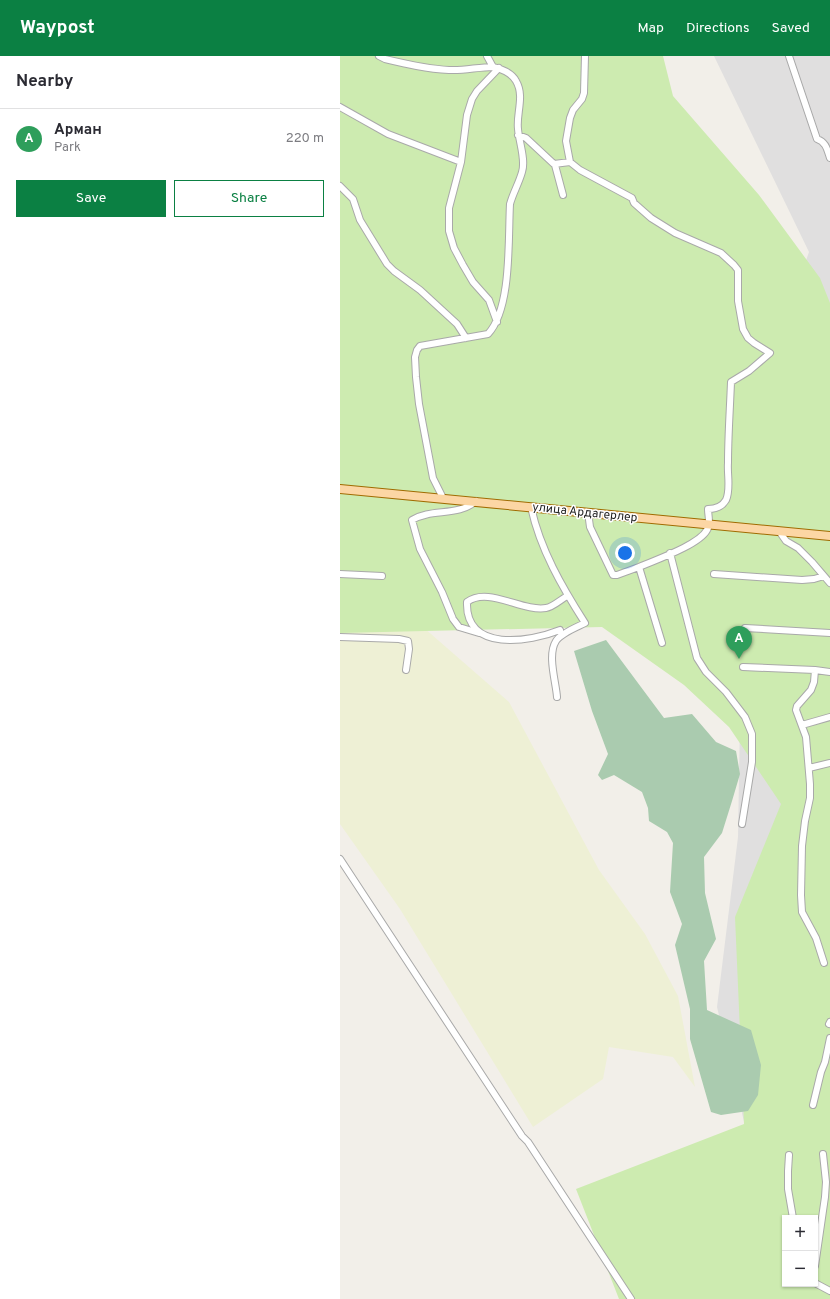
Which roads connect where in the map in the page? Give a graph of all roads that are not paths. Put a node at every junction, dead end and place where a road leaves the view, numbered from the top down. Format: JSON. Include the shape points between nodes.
{"nodes":[{"id":1,"x":379,"y":56,"type":"edge"},
{"id":2,"x":487,"y":56,"type":"edge"},
{"id":3,"x":585,"y":56,"type":"edge"},
{"id":4,"x":789,"y":56,"type":"edge"},
{"id":5,"x":496,"y":67,"type":"junction"},
{"id":6,"x":340,"y":107,"type":"edge"},
{"id":7,"x":518,"y":135,"type":"junction"},
{"id":8,"x":830,"y":158,"type":"edge"},
{"id":9,"x":460,"y":162,"type":"junction"},
{"id":10,"x":570,"y":162,"type":"junction"},
{"id":11,"x":554,"y":164,"type":"junction"},
{"id":12,"x":340,"y":186,"type":"edge"},
{"id":13,"x":563,"y":195,"type":"dead end"},
{"id":14,"x":497,"y":322,"type":"junction"},
{"id":15,"x":466,"y":338,"type":"junction"},
{"id":16,"x":340,"y":489,"type":"edge"},
{"id":17,"x":442,"y":498,"type":"junction"},
{"id":18,"x":476,"y":501,"type":"junction"},
{"id":19,"x":531,"y":507,"type":"junction"},
{"id":20,"x":588,"y":512,"type":"junction"},
{"id":21,"x":709,"y":524,"type":"junction"},
{"id":22,"x":779,"y":531,"type":"junction"},
{"id":23,"x":830,"y":536,"type":"edge"},
{"id":24,"x":670,"y":553,"type":"junction"},
{"id":25,"x":639,"y":567,"type":"junction"},
{"id":26,"x":340,"y":574,"type":"edge"},
{"id":27,"x":714,"y":574,"type":"dead end"},
{"id":28,"x":382,"y":576,"type":"dead end"},
{"id":29,"x":824,"y":576,"type":"junction"},
{"id":30,"x":830,"y":583,"type":"edge"},
{"id":31,"x":567,"y":596,"type":"junction"},
{"id":32,"x":745,"y":628,"type":"dead end"},
{"id":33,"x":560,"y":630,"type":"dead end"},
{"id":34,"x":479,"y":633,"type":"junction"},
{"id":35,"x":830,"y":633,"type":"edge"},
{"id":36,"x":340,"y":637,"type":"edge"},
{"id":37,"x":662,"y":643,"type":"dead end"},
{"id":38,"x":743,"y":667,"type":"dead end"},
{"id":39,"x":406,"y":670,"type":"dead end"},
{"id":40,"x":815,"y":670,"type":"junction"},
{"id":41,"x":830,"y":672,"type":"edge"},
{"id":42,"x":557,"y":697,"type":"dead end"},
{"id":43,"x":830,"y":717,"type":"edge"},
{"id":44,"x":802,"y":725,"type":"junction"},
{"id":45,"x":830,"y":763,"type":"edge"},
{"id":46,"x":809,"y":768,"type":"junction"},
{"id":47,"x":742,"y":824,"type":"dead end"},
{"id":48,"x":340,"y":859,"type":"edge"},
{"id":49,"x":824,"y":963,"type":"dead end"},
{"id":50,"x":830,"y":1038,"type":"edge"},
{"id":51,"x":813,"y":1105,"type":"dead end"},
{"id":52,"x":789,"y":1154,"type":"dead end"},
{"id":53,"x":824,"y":1154,"type":"dead end"},
{"id":54,"x":792,"y":1215,"type":"edge"},
{"id":55,"x":818,"y":1236,"type":"edge"},
{"id":56,"x":818,"y":1285,"type":"edge"},
{"id":57,"x":830,"y":1291,"type":"edge"},
{"id":58,"x":631,"y":1299,"type":"edge"}],
"edges":[{"from":1,"to":5,"type":"street","via":[[435,69]]},
{"from":2,"to":5,"type":"street"},
{"from":3,"to":10,"type":"street","via":[[584,93],[570,118],[566,141]]},
{"from":4,"to":8,"type":"street","via":[[817,139],[826,146]]},
{"from":5,"to":7,"type":"street","via":[[516,80],[520,99]]},
{"from":5,"to":9,"type":"street","via":[[472,99]]},
{"from":6,"to":9,"type":"street","via":[[388,134]]},
{"from":7,"to":11,"type":"street","via":[[526,138]]},
{"from":7,"to":14,"type":"street","via":[[523,164],[510,204],[506,282]]},
{"from":9,"to":14,"type":"street","via":[[449,208],[449,232],[463,265],[473,282],[489,300]]},
{"from":10,"to":11,"type":"street"},
{"from":10,"to":21,"type":"street","via":[[632,198],[651,218],[676,233],[720,253],[734,265],[738,270],[739,307],[743,328],[748,338],[770,352],[749,371],[731,382],[728,491],[723,504],[708,509]]},
{"from":11,"to":13,"type":"street"},
{"from":12,"to":15,"type":"street","via":[[353,199],[360,220],[387,264],[457,324]]},
{"from":14,"to":15,"type":"street","via":[[488,334]]},
{"from":15,"to":17,"type":"street","via":[[420,346],[415,357],[419,404],[429,464]]},
{"from":16,"to":17,"type":"main road","name":"улица Ардагерлер"},
{"from":17,"to":18,"type":"main road","name":"улица Ардагерлер"},
{"from":18,"to":19,"type":"main road","name":"улица Ардагерлер"},
{"from":18,"to":34,"type":"street","via":[[470,507],[419,516],[412,520],[420,549],[453,619],[459,627]]},
{"from":19,"to":20,"type":"main road","name":"улица Ардагерлер"},
{"from":19,"to":31,"type":"street","via":[[542,545]]},
{"from":20,"to":21,"type":"main road","name":"улица Ардагерлер"},
{"from":20,"to":25,"type":"street","via":[[590,527],[613,575]]},
{"from":21,"to":22,"type":"main road","name":"улица Ардагерлер"},
{"from":21,"to":24,"type":"street","via":[[708,530],[701,538]]},
{"from":22,"to":23,"type":"main road","name":"улица Ардагерлер"},
{"from":22,"to":29,"type":"street","via":[[786,541],[798,548]]},
{"from":24,"to":25,"type":"street"},
{"from":24,"to":47,"type":"street","via":[[697,658],[745,717],[752,734],[752,762]]},
{"from":25,"to":37,"type":"street"},
{"from":26,"to":28,"type":"street"},
{"from":27,"to":29,"type":"street","via":[[802,580]]},
{"from":29,"to":30,"type":"street"},
{"from":31,"to":34,"type":"street","via":[[544,608],[494,598],[472,598],[467,602],[467,612]]},
{"from":31,"to":42,"type":"street","via":[[585,623],[556,641],[552,653]]},
{"from":32,"to":35,"type":"street"},
{"from":33,"to":34,"type":"street","via":[[515,641]]},
{"from":36,"to":39,"type":"street","via":[[408,641]]},
{"from":38,"to":40,"type":"street"},
{"from":40,"to":41,"type":"street"},
{"from":40,"to":44,"type":"street","via":[[811,690],[796,710]]},
{"from":43,"to":44,"type":"street"},
{"from":44,"to":46,"type":"street","via":[[806,737]]},
{"from":45,"to":46,"type":"street"},
{"from":46,"to":49,"type":"street","via":[[810,798],[805,821],[801,909],[816,938]]},
{"from":48,"to":58,"type":"street"},
{"from":50,"to":51,"type":"street"},
{"from":52,"to":54,"type":"street","via":[[788,1188]]},
{"from":53,"to":55,"type":"street","via":[[826,1190]]},
{"from":56,"to":57,"type":"street"}]}
